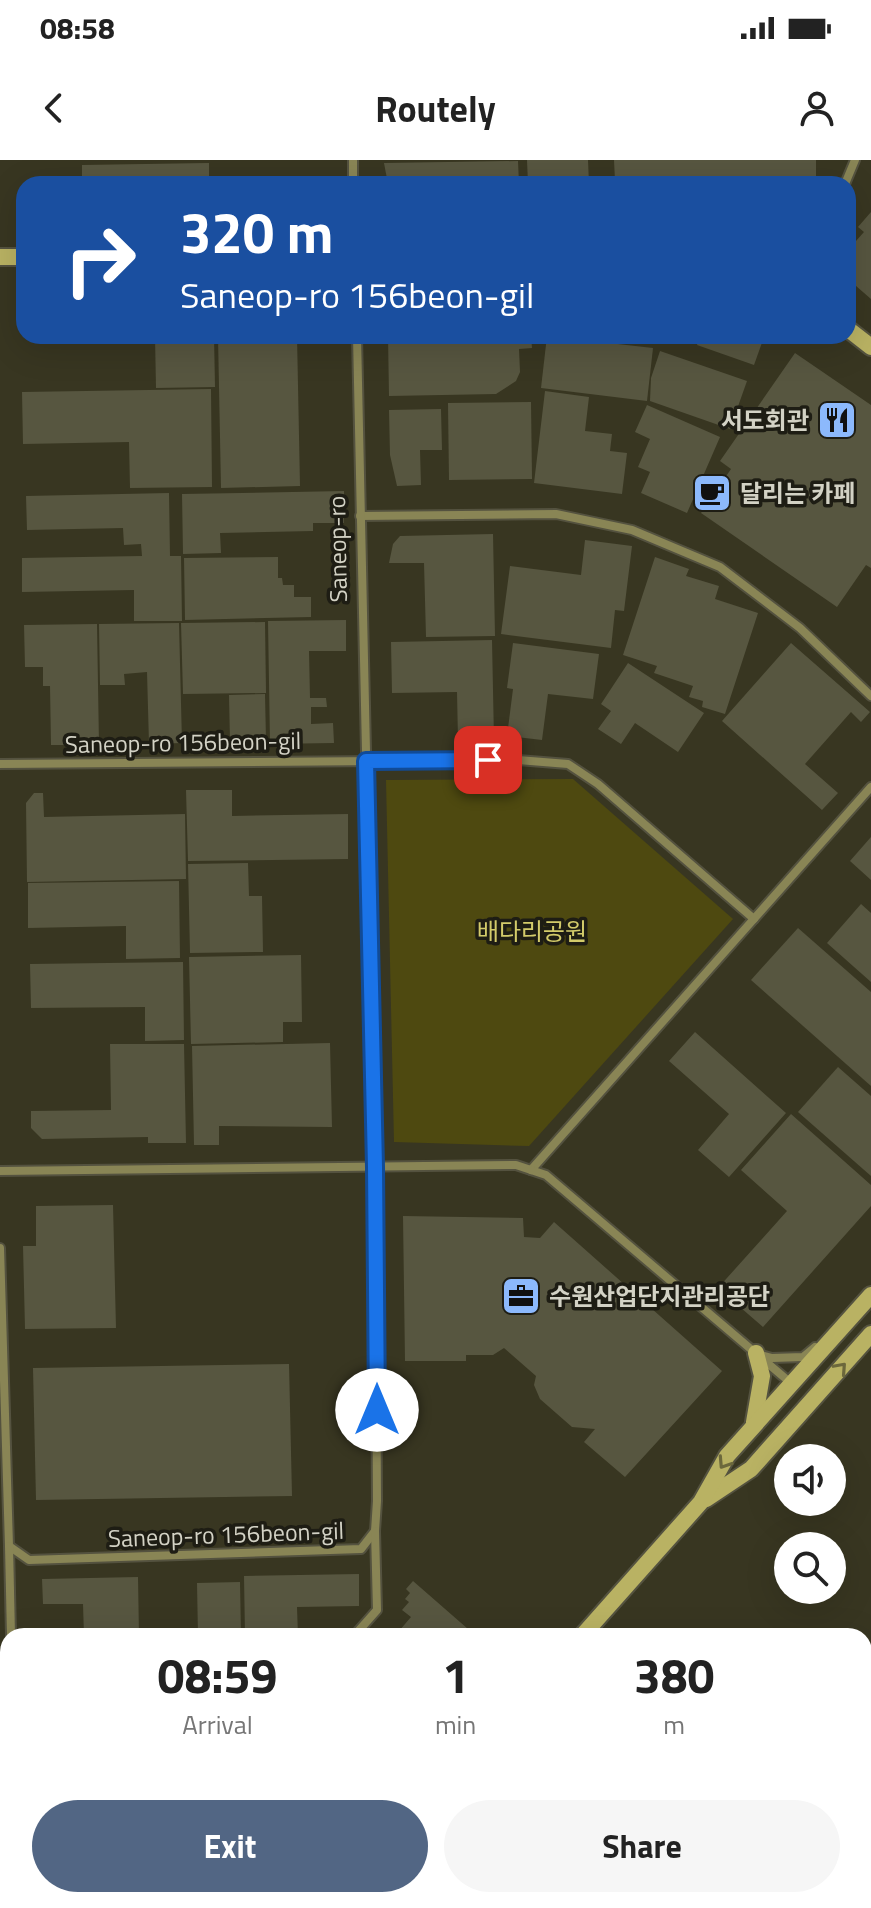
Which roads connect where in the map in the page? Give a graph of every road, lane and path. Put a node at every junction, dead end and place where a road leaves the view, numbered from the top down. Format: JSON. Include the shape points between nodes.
{"nodes":[{"id":1,"x":357,"y":344,"type":"edge"},
{"id":2,"x":360,"y":516,"type":"junction"},
{"id":3,"x":871,"y":696,"type":"edge"},
{"id":4,"x":366,"y":761,"type":"junction"},
{"id":5,"x":0,"y":764,"type":"edge"},
{"id":6,"x":871,"y":787,"type":"edge"},
{"id":7,"x":754,"y":919,"type":"junction"},
{"id":8,"x":375,"y":1167,"type":"junction"},
{"id":9,"x":531,"y":1170,"type":"junction"},
{"id":10,"x":0,"y":1171,"type":"edge"},
{"id":11,"x":0,"y":1248,"type":"edge"},
{"id":12,"x":866,"y":1300,"type":"edge"},
{"id":13,"x":871,"y":1334,"type":"edge"},
{"id":14,"x":756,"y":1353,"type":"junction"},
{"id":15,"x":792,"y":1384,"type":"junction"},
{"id":16,"x":811,"y":1401,"type":"junction"},
{"id":17,"x":753,"y":1427,"type":"junction"},
{"id":18,"x":701,"y":1502,"type":"junction"},
{"id":19,"x":375,"y":1531,"type":"junction"},
{"id":20,"x":9,"y":1546,"type":"junction"},
{"id":21,"x":11,"y":1628,"type":"edge"},
{"id":22,"x":361,"y":1628,"type":"edge"},
{"id":23,"x":589,"y":1628,"type":"edge"}],
"edges":[{"from":1,"to":2,"type":"street","name":"Saneop-ro"},
{"from":2,"to":3,"type":"street","via":[[556,514],[632,530],[720,567],[800,628]]},
{"from":2,"to":4,"type":"street","name":"Saneop-ro"},
{"from":4,"to":5,"type":"street","name":"Saneop-ro 156beon-gil"},
{"from":4,"to":7,"type":"street","name":"Saneop-ro 156beon-gil","via":[[568,764]]},
{"from":4,"to":8,"type":"street","name":"Saneop-ro 156beon-gil"},
{"from":6,"to":7,"type":"street"},
{"from":7,"to":9,"type":"street"},
{"from":8,"to":9,"type":"street","via":[[516,1165]]},
{"from":8,"to":10,"type":"street"},
{"from":8,"to":19,"type":"street","name":"Saneop-ro 156beon-gil"},
{"from":9,"to":14,"type":"street","via":[[546,1175]]},
{"from":11,"to":20,"type":"street"},
{"from":12,"to":14,"type":"street","via":[[803,1357]]},
{"from":12,"to":15,"type":"street"},
{"from":16,"to":13,"type":"street","one_way":true},
{"from":14,"to":15,"type":"street"},
{"from":14,"to":17,"type":"street","via":[[762,1376]]},
{"from":15,"to":16,"type":"street"},
{"from":15,"to":17,"type":"street"},
{"from":16,"to":18,"type":"street","via":[[751,1469]]},
{"from":17,"to":18,"type":"street","one_way":true,"via":[[727,1456]]},
{"from":18,"to":23,"type":"street"},
{"from":19,"to":20,"type":"street","name":"Saneop-ro 156beon-gil","via":[[361,1549],[339,1552],[29,1560]]},
{"from":19,"to":22,"type":"street","via":[[377,1610]]},
{"from":20,"to":21,"type":"street"}]}
